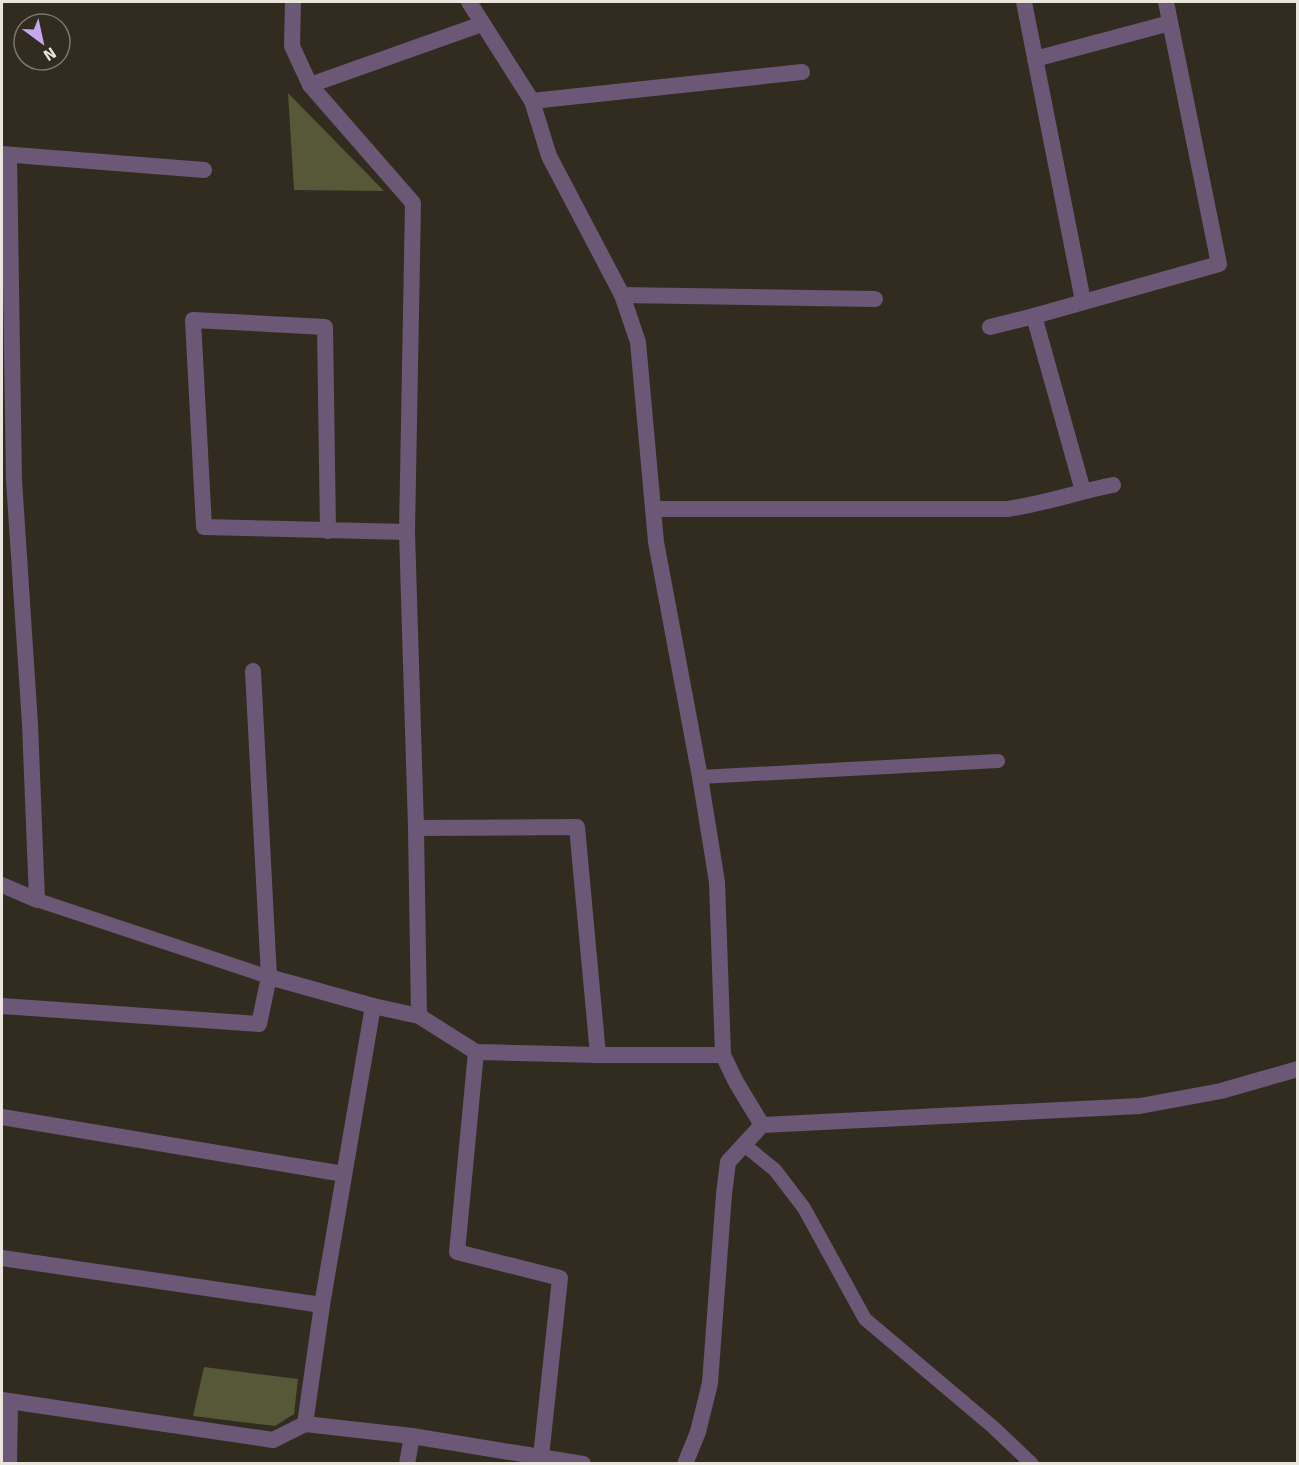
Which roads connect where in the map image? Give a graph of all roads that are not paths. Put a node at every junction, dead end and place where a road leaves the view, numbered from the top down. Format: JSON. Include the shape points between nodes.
{"nodes":[{"id":1,"x":292,"y":2,"type":"edge"},
{"id":2,"x":469,"y":2,"type":"edge"},
{"id":3,"x":1023,"y":2,"type":"edge"},
{"id":4,"x":1166,"y":2,"type":"edge"},
{"id":5,"x":1170,"y":23,"type":"junction"},
{"id":6,"x":482,"y":24,"type":"junction"},
{"id":7,"x":1035,"y":58,"type":"junction"},
{"id":8,"x":802,"y":72,"type":"dead end"},
{"id":9,"x":310,"y":85,"type":"junction"},
{"id":10,"x":532,"y":101,"type":"junction"},
{"id":11,"x":5,"y":154,"type":"edge"},
{"id":12,"x":204,"y":170,"type":"dead end"},
{"id":13,"x":622,"y":295,"type":"junction"},
{"id":14,"x":875,"y":299,"type":"dead end"},
{"id":15,"x":1083,"y":301,"type":"junction"},
{"id":16,"x":1034,"y":316,"type":"junction"},
{"id":17,"x":990,"y":327,"type":"dead end"},
{"id":18,"x":1113,"y":485,"type":"dead end"},
{"id":19,"x":1083,"y":491,"type":"junction"},
{"id":20,"x":653,"y":509,"type":"junction"},
{"id":21,"x":328,"y":531,"type":"junction"},
{"id":22,"x":407,"y":532,"type":"junction"},
{"id":23,"x":253,"y":671,"type":"dead end"},
{"id":24,"x":998,"y":761,"type":"dead end"},
{"id":25,"x":700,"y":777,"type":"junction"},
{"id":26,"x":416,"y":828,"type":"junction"},
{"id":27,"x":2,"y":885,"type":"edge"},
{"id":28,"x":37,"y":900,"type":"junction"},
{"id":29,"x":268,"y":977,"type":"junction"},
{"id":30,"x":2,"y":1006,"type":"edge"},
{"id":31,"x":373,"y":1006,"type":"junction"},
{"id":32,"x":419,"y":1016,"type":"junction"},
{"id":33,"x":476,"y":1052,"type":"junction"},
{"id":34,"x":598,"y":1054,"type":"junction"},
{"id":35,"x":723,"y":1055,"type":"junction"},
{"id":36,"x":1298,"y":1069,"type":"edge"},
{"id":37,"x":2,"y":1117,"type":"edge"},
{"id":38,"x":762,"y":1125,"type":"junction"},
{"id":39,"x":743,"y":1144,"type":"junction"},
{"id":40,"x":344,"y":1174,"type":"junction"},
{"id":41,"x":2,"y":1258,"type":"edge"},
{"id":42,"x":322,"y":1305,"type":"junction"},
{"id":43,"x":6,"y":1401,"type":"edge"},
{"id":44,"x":305,"y":1424,"type":"junction"},
{"id":45,"x":412,"y":1436,"type":"junction"},
{"id":46,"x":541,"y":1457,"type":"junction"},
{"id":47,"x":559,"y":1462,"type":"edge"},
{"id":48,"x":9,"y":1464,"type":"edge"},
{"id":49,"x":407,"y":1464,"type":"edge"},
{"id":50,"x":583,"y":1464,"type":"edge"},
{"id":51,"x":685,"y":1464,"type":"edge"},
{"id":52,"x":1032,"y":1464,"type":"edge"}],
"edges":[{"from":1,"to":9,"type":"street","via":[[292,46]]},
{"from":2,"to":6,"type":"street"},
{"from":3,"to":7,"type":"street"},
{"from":4,"to":5,"type":"street"},
{"from":5,"to":7,"type":"street"},
{"from":5,"to":15,"type":"street","via":[[1219,264]]},
{"from":6,"to":9,"type":"street"},
{"from":6,"to":10,"type":"street"},
{"from":7,"to":15,"type":"street"},
{"from":8,"to":10,"type":"street"},
{"from":9,"to":22,"type":"street","via":[[413,203]]},
{"from":10,"to":13,"type":"street","via":[[549,156]]},
{"from":11,"to":12,"type":"street"},
{"from":11,"to":28,"type":"street","via":[[14,480]]},
{"from":13,"to":14,"type":"street"},
{"from":13,"to":20,"type":"street","via":[[638,342]]},
{"from":15,"to":16,"type":"street"},
{"from":16,"to":17,"type":"street"},
{"from":16,"to":19,"type":"street"},
{"from":18,"to":19,"type":"street"},
{"from":19,"to":20,"type":"street","via":[[1007,509]]},
{"from":20,"to":25,"type":"street"},
{"from":21,"to":21,"type":"street","via":[[204,527],[193,320],[325,327]]},
{"from":21,"to":22,"type":"street"},
{"from":22,"to":26,"type":"street"},
{"from":23,"to":29,"type":"street"},
{"from":24,"to":25,"type":"lane"},
{"from":25,"to":35,"type":"street","via":[[717,882]]},
{"from":26,"to":32,"type":"street"},
{"from":26,"to":34,"type":"street","via":[[577,827]]},
{"from":27,"to":28,"type":"street"},
{"from":28,"to":29,"type":"lane"},
{"from":29,"to":30,"type":"street","via":[[259,1024]]},
{"from":29,"to":31,"type":"street"},
{"from":31,"to":32,"type":"street"},
{"from":31,"to":40,"type":"street"},
{"from":32,"to":33,"type":"street"},
{"from":33,"to":34,"type":"street"},
{"from":33,"to":46,"type":"street","via":[[457,1252],[560,1278]]},
{"from":34,"to":35,"type":"street"},
{"from":35,"to":38,"type":"street"},
{"from":36,"to":38,"type":"street","via":[[1221,1091],[1140,1106]]},
{"from":37,"to":40,"type":"street"},
{"from":38,"to":39,"type":"street"},
{"from":39,"to":51,"type":"street","via":[[728,1162],[710,1383]]},
{"from":39,"to":52,"type":"lane","via":[[775,1170],[804,1208],[865,1319]]},
{"from":40,"to":42,"type":"street"},
{"from":41,"to":42,"type":"street"},
{"from":42,"to":44,"type":"street"},
{"from":43,"to":44,"type":"street","via":[[273,1440]]},
{"from":43,"to":48,"type":"street"},
{"from":44,"to":45,"type":"street"},
{"from":45,"to":46,"type":"street"},
{"from":45,"to":49,"type":"street"},
{"from":46,"to":47,"type":"street"},
{"from":47,"to":50,"type":"street"}]}
